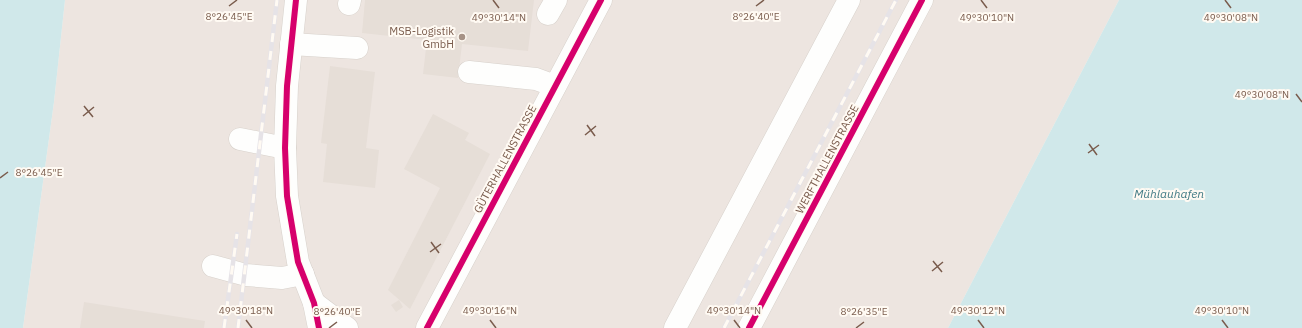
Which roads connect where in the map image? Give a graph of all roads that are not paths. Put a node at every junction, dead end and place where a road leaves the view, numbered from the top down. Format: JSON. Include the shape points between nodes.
{"nodes":[{"id":1,"x":296,"y":0,"type":"edge"},
{"id":2,"x":601,"y":0,"type":"edge"},
{"id":3,"x":849,"y":0,"type":"edge"},
{"id":4,"x":922,"y":0,"type":"edge"},
{"id":5,"x":291,"y":44,"type":"junction"},
{"id":6,"x":357,"y":48,"type":"dead end"},
{"id":7,"x":469,"y":72,"type":"dead end"},
{"id":8,"x":555,"y":86,"type":"junction"},
{"id":9,"x":240,"y":139,"type":"dead end"},
{"id":10,"x":285,"y":148,"type":"junction"},
{"id":11,"x":213,"y":266,"type":"dead end"},
{"id":12,"x":303,"y":274,"type":"junction"},
{"id":13,"x":314,"y":303,"type":"junction"},
{"id":14,"x":319,"y":328,"type":"edge"},
{"id":15,"x":347,"y":328,"type":"edge"},
{"id":16,"x":427,"y":328,"type":"edge"},
{"id":17,"x":675,"y":328,"type":"edge"},
{"id":18,"x":749,"y":328,"type":"edge"}],
"edges":[{"from":1,"to":5,"type":"street"},
{"from":2,"to":8,"type":"street","name":"GÜTERHALLENSTRASSE"},
{"from":3,"to":17,"type":"street"},
{"from":4,"to":18,"type":"street","name":"WERFTHALLENSTRASSE"},
{"from":5,"to":6,"type":"street"},
{"from":5,"to":10,"type":"street"},
{"from":7,"to":8,"type":"street","via":[[536,79]]},
{"from":8,"to":16,"type":"street","name":"GÜTERHALLENSTRASSE"},
{"from":9,"to":10,"type":"street"},
{"from":10,"to":12,"type":"street","via":[[290,218],[298,262]]},
{"from":11,"to":12,"type":"street","via":[[246,275],[282,278]]},
{"from":12,"to":13,"type":"street"},
{"from":13,"to":14,"type":"street"},
{"from":13,"to":15,"type":"street"}]}
